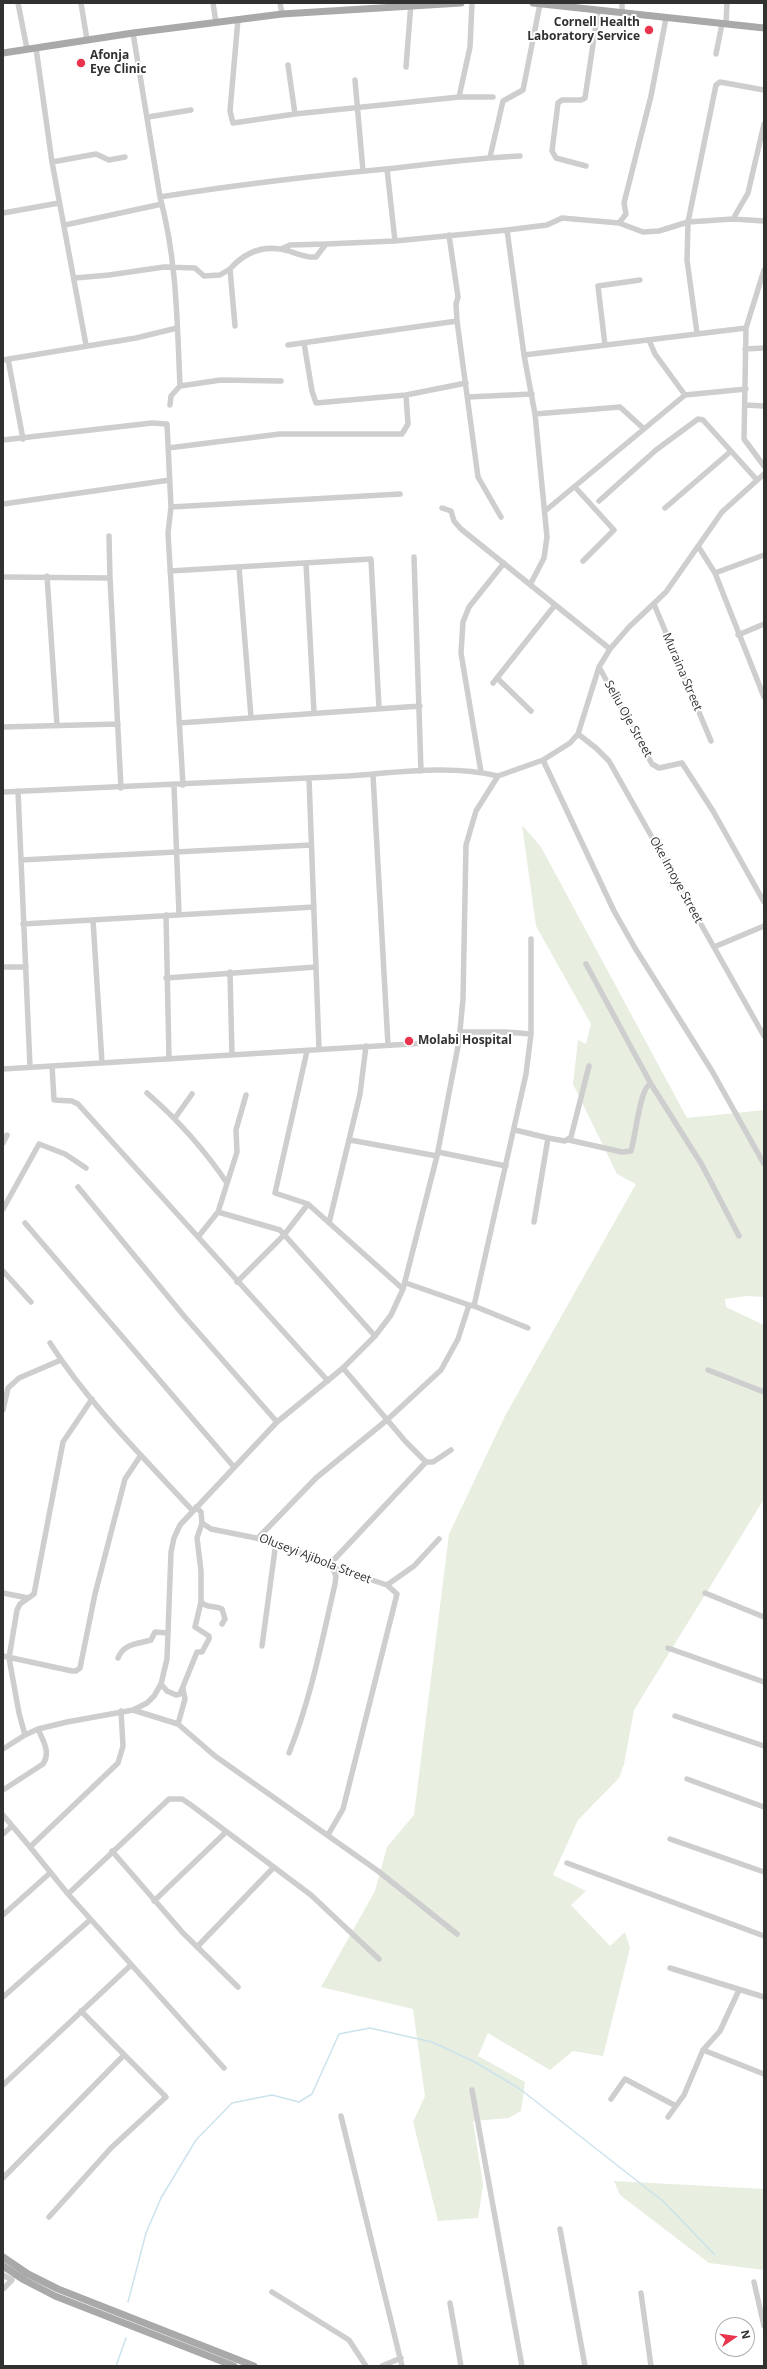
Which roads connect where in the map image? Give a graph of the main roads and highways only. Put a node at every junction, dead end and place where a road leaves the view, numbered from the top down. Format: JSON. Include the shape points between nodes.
{"nodes":[{"id":1,"x":461,"y":3,"type":"edge"},
{"id":2,"x":537,"y":4,"type":"edge"},
{"id":3,"x":411,"y":5,"type":"edge"},
{"id":4,"x":764,"y":28,"type":"edge"},
{"id":5,"x":3,"y":53,"type":"edge"},
{"id":6,"x":3,"y":2257,"type":"edge"},
{"id":7,"x":3,"y":2266,"type":"edge"},
{"id":8,"x":234,"y":2366,"type":"edge"},
{"id":9,"x":254,"y":2366,"type":"edge"}],
"edges":[{"from":1,"to":3,"type":"main road"},
{"from":2,"to":4,"type":"main road"},
{"from":3,"to":5,"type":"main road","via":[[238,19]]},
{"from":6,"to":9,"type":"main road","via":[[28,2274],[58,2289]]},
{"from":7,"to":8,"type":"main road","via":[[55,2296]]}]}
